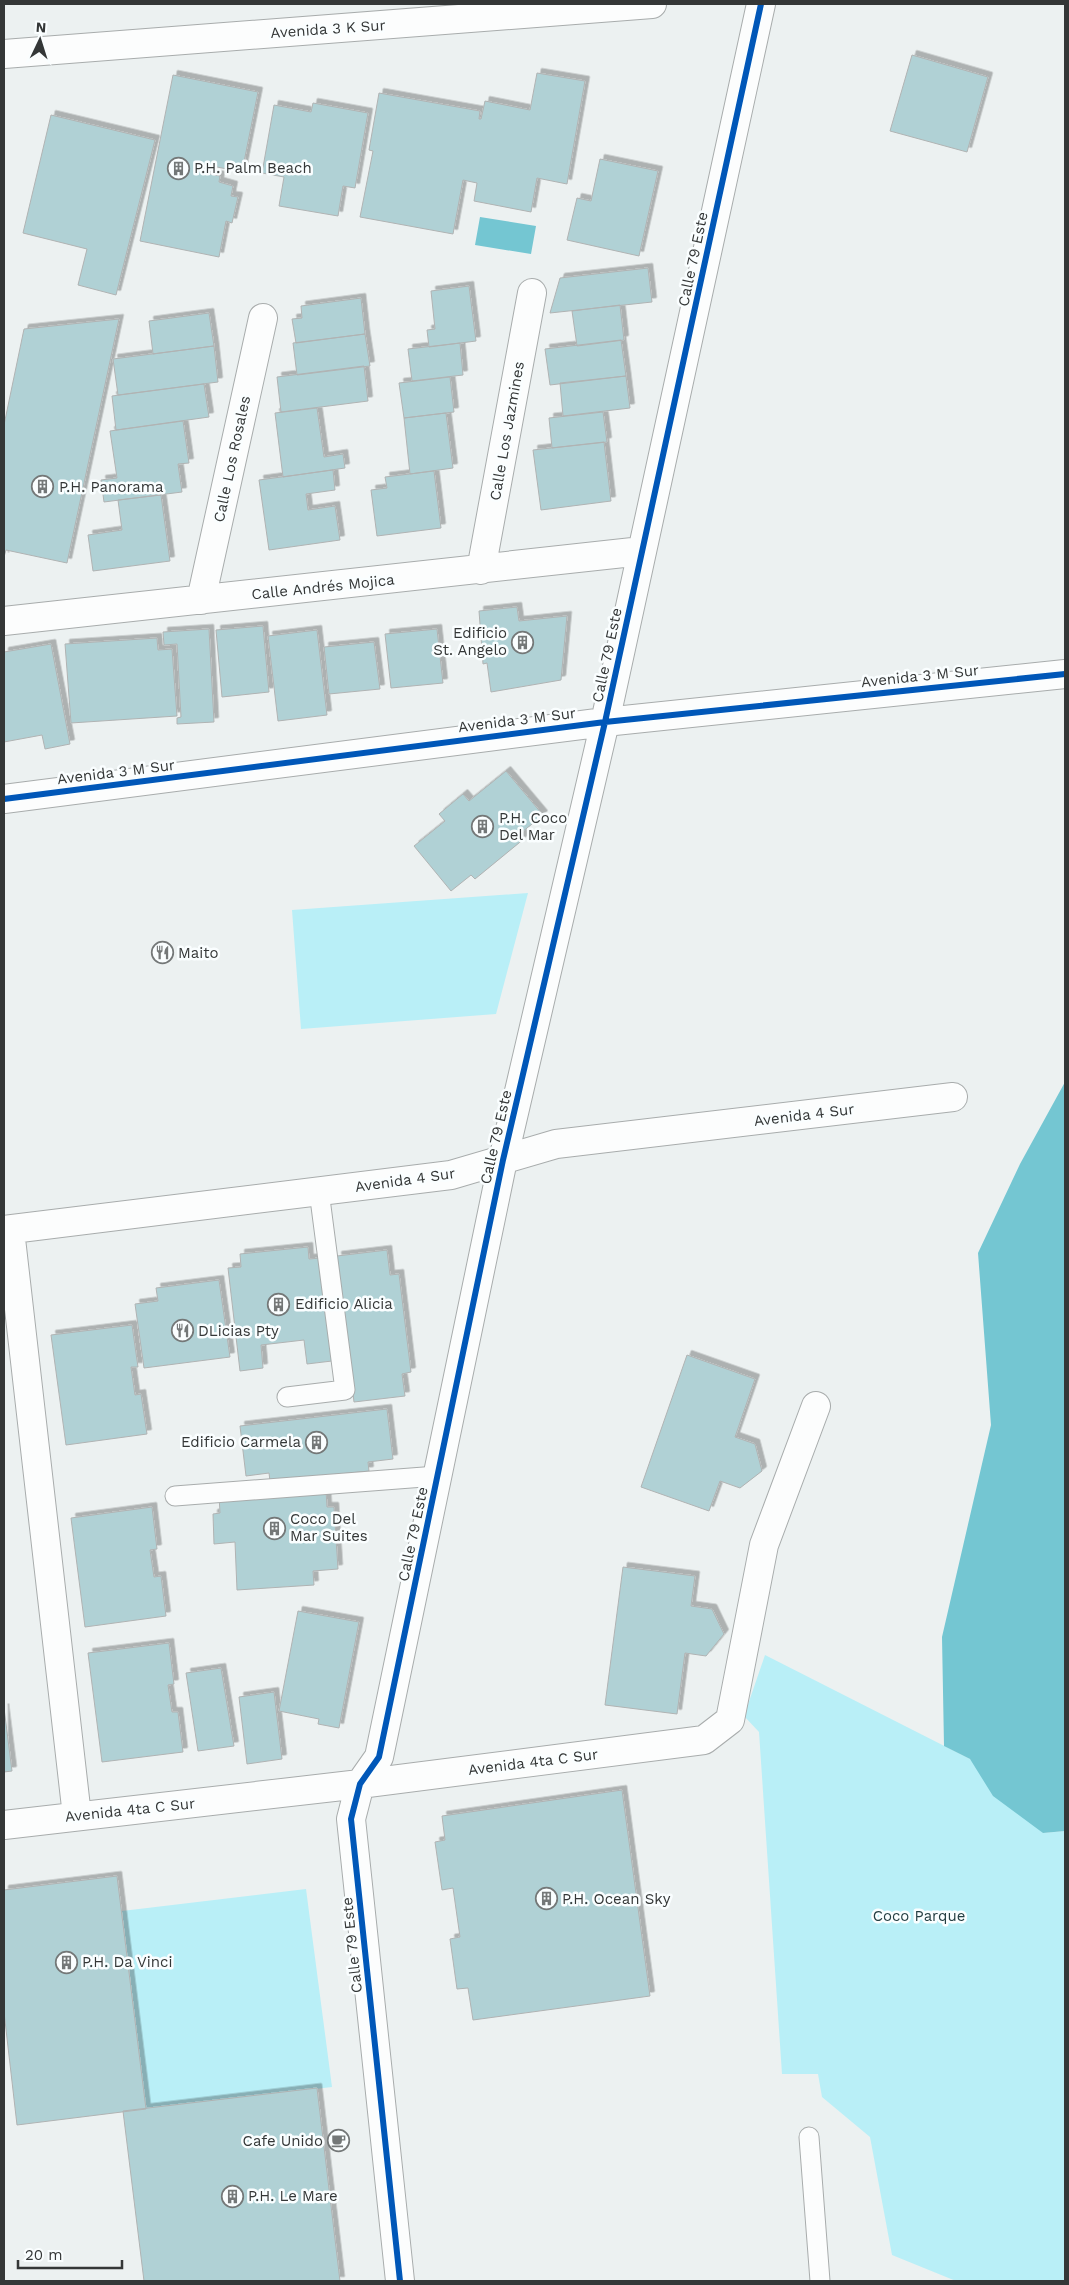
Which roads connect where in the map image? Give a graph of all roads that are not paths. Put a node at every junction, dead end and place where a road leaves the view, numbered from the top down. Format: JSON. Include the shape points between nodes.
{"nodes":[{"id":1,"x":652,"y":4,"type":"edge"},
{"id":2,"x":762,"y":4,"type":"edge"},
{"id":3,"x":4,"y":54,"type":"edge"},
{"id":4,"x":532,"y":293,"type":"dead end"},
{"id":5,"x":263,"y":318,"type":"dead end"},
{"id":6,"x":642,"y":551,"type":"junction"},
{"id":7,"x":481,"y":570,"type":"junction"},
{"id":8,"x":201,"y":600,"type":"junction"},
{"id":9,"x":4,"y":621,"type":"edge"},
{"id":10,"x":1065,"y":674,"type":"edge"},
{"id":11,"x":605,"y":722,"type":"junction"},
{"id":12,"x":4,"y":799,"type":"edge"},
{"id":13,"x":953,"y":1098,"type":"dead end"},
{"id":14,"x":502,"y":1160,"type":"junction"},
{"id":15,"x":319,"y":1191,"type":"junction"},
{"id":16,"x":7,"y":1230,"type":"edge"},
{"id":17,"x":287,"y":1397,"type":"dead end"},
{"id":18,"x":816,"y":1406,"type":"dead end"},
{"id":19,"x":438,"y":1476,"type":"junction"},
{"id":20,"x":175,"y":1496,"type":"dead end"},
{"id":21,"x":360,"y":1784,"type":"junction"},
{"id":22,"x":77,"y":1816,"type":"junction"},
{"id":23,"x":4,"y":1825,"type":"edge"},
{"id":24,"x":809,"y":2137,"type":"dead end"},
{"id":25,"x":400,"y":2281,"type":"edge"},
{"id":26,"x":820,"y":2281,"type":"edge"}],
"edges":[{"from":1,"to":3,"type":"street","name":"Avenida 3 K Sur"},
{"from":2,"to":6,"type":"street","name":"Calle 79 Este"},
{"from":4,"to":7,"type":"street","name":"Calle Los Jazmines"},
{"from":5,"to":8,"type":"street","name":"Calle Los Rosales"},
{"from":6,"to":7,"type":"street","name":"Calle Andrés Mojica"},
{"from":6,"to":11,"type":"street","name":"Calle 79 Este"},
{"from":7,"to":8,"type":"street","name":"Calle Andrés Mojica"},
{"from":8,"to":9,"type":"street","name":"Calle Andrés Mojica"},
{"from":10,"to":11,"type":"street","name":"Avenida 3 M Sur"},
{"from":11,"to":12,"type":"street","name":"Avenida 3 M Sur"},
{"from":11,"to":14,"type":"street","name":"Calle 79 Este"},
{"from":13,"to":14,"type":"street","name":"Avenida 4 Sur","via":[[556,1144]]},
{"from":14,"to":15,"type":"street","name":"Avenida 4 Sur","via":[[451,1175]]},
{"from":14,"to":19,"type":"street","name":"Calle 79 Este"},
{"from":15,"to":16,"type":"street","name":"Avenida 4 Sur"},
{"from":15,"to":17,"type":"lane","via":[[345,1390]]},
{"from":16,"to":22,"type":"street"},
{"from":18,"to":21,"type":"street","name":"Avenida 4ta C Sur","via":[[764,1545],[730,1720],[704,1740]]},
{"from":19,"to":20,"type":"lane"},
{"from":19,"to":21,"type":"street","name":"Calle 79 Este","via":[[380,1757]]},
{"from":21,"to":22,"type":"street","name":"Avenida 4ta C Sur"},
{"from":21,"to":25,"type":"street","name":"Calle 79 Este","via":[[351,1819]]},
{"from":22,"to":23,"type":"street","name":"Avenida 4ta C Sur"},
{"from":24,"to":26,"type":"lane"}]}
